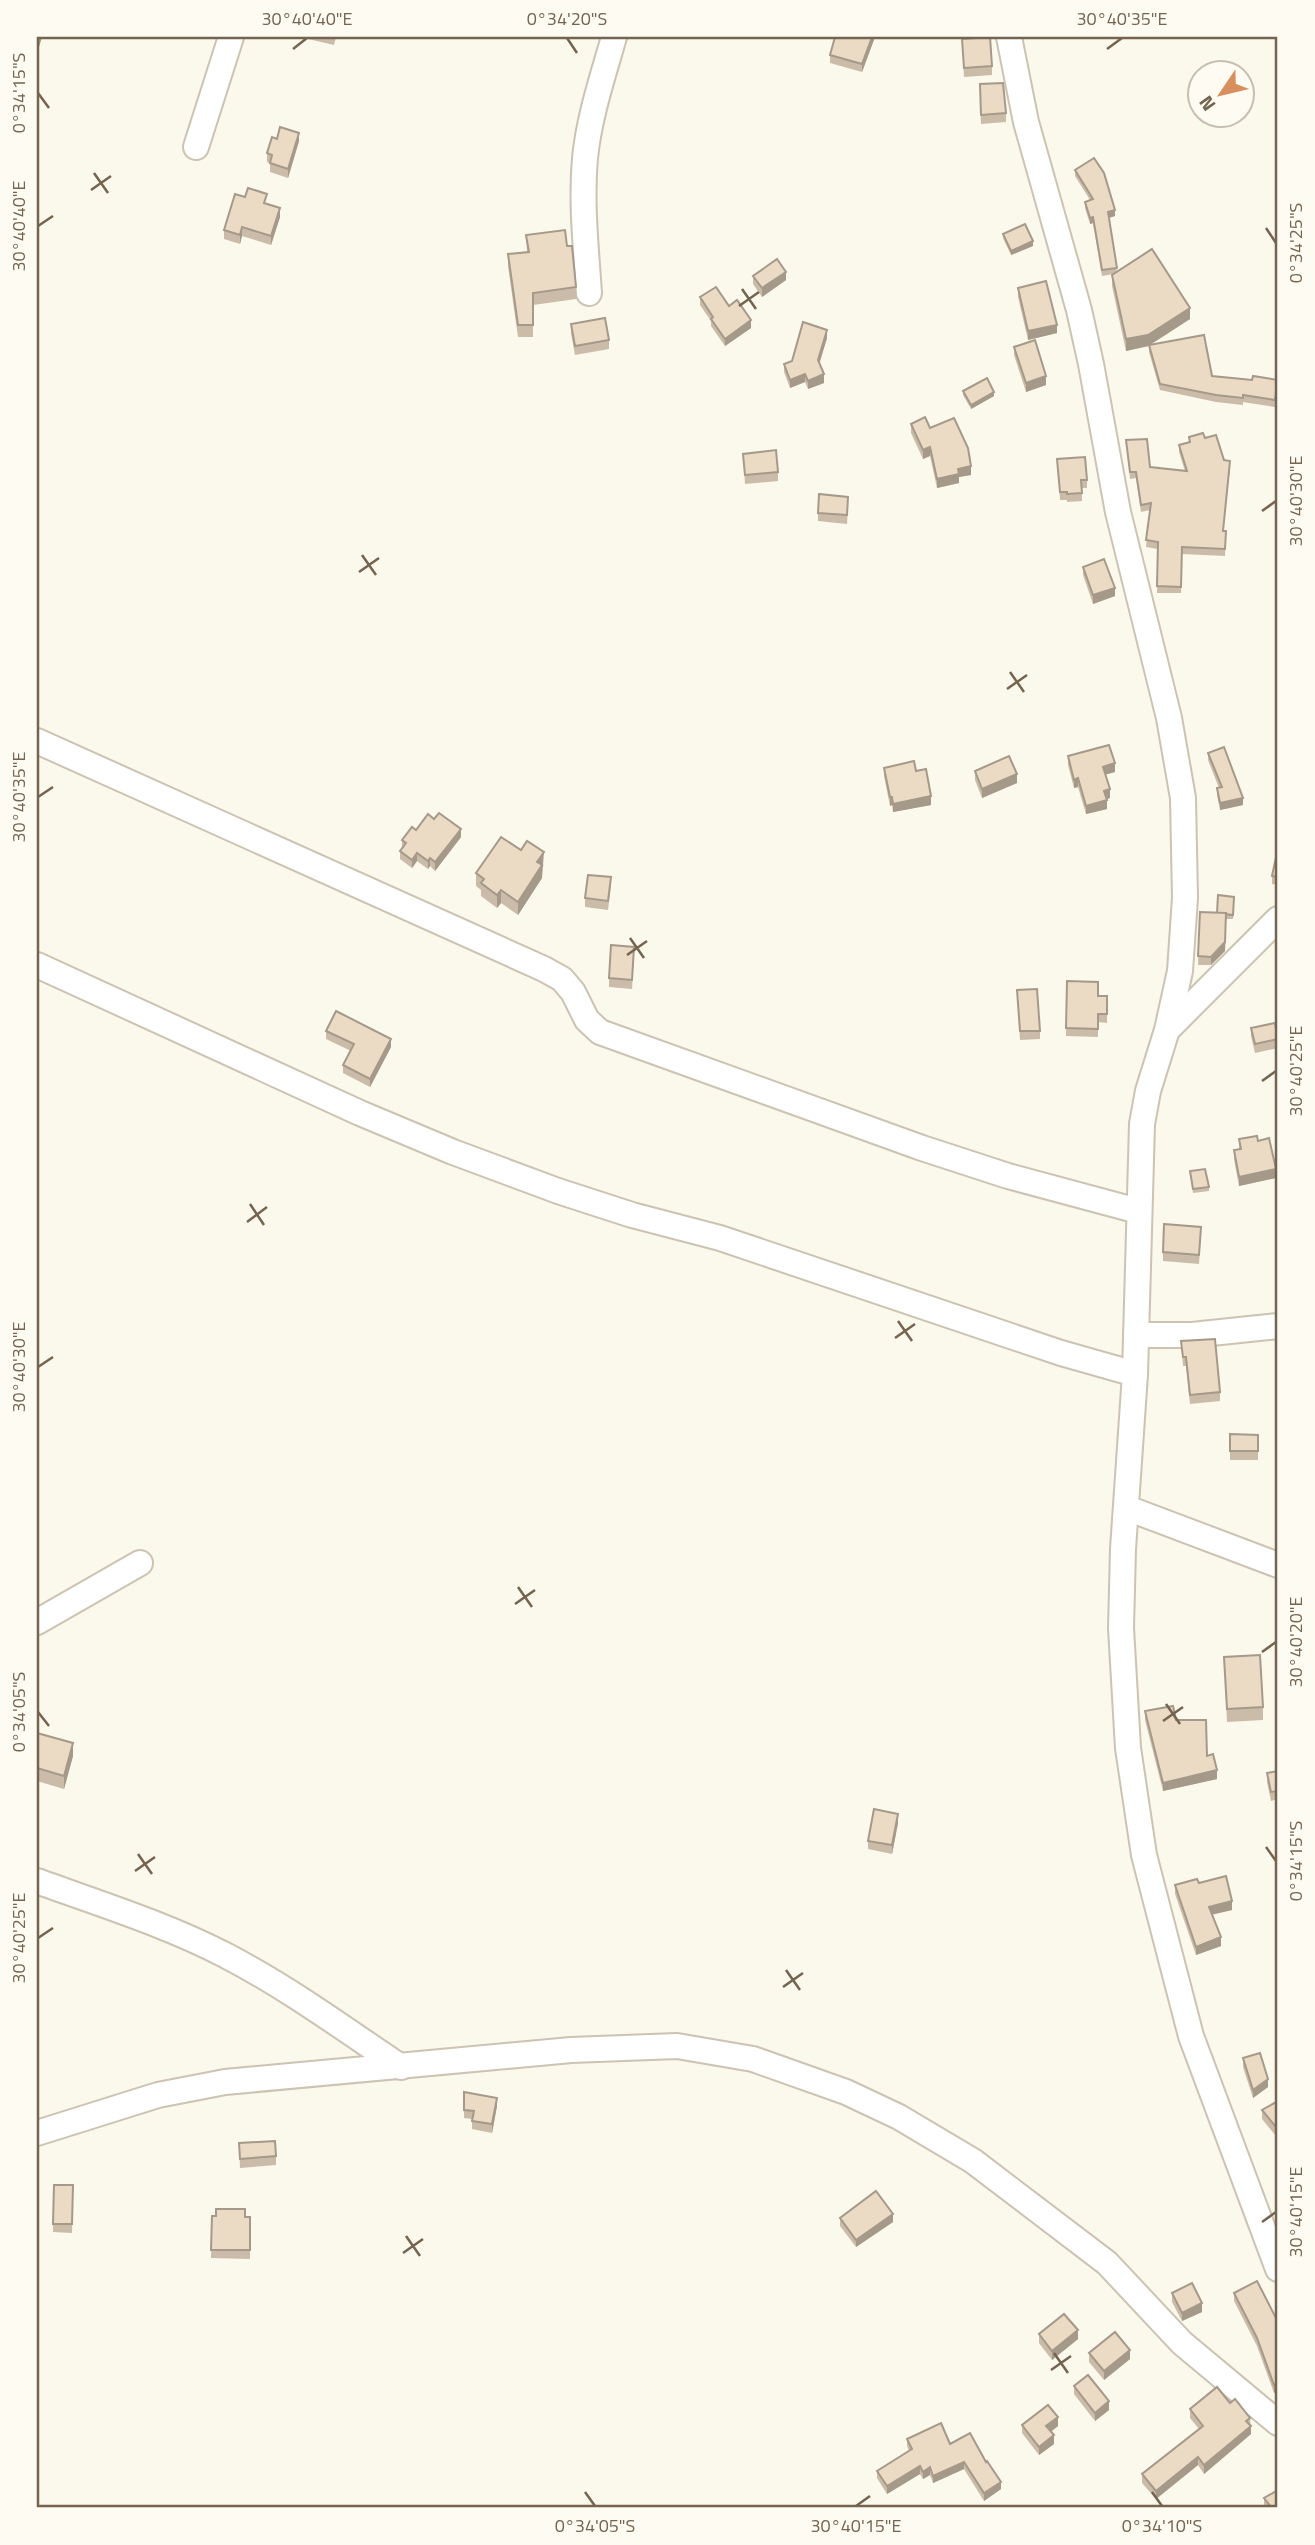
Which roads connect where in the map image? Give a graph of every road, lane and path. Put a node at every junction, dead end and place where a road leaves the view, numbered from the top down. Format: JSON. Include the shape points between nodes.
{"nodes":[{"id":1,"x":231,"y":37,"type":"edge"},
{"id":2,"x":614,"y":37,"type":"edge"},
{"id":3,"x":1009,"y":37,"type":"edge"},
{"id":4,"x":196,"y":147,"type":"dead end"},
{"id":5,"x":589,"y":293,"type":"dead end"},
{"id":6,"x":37,"y":741,"type":"edge"},
{"id":7,"x":1278,"y":919,"type":"edge"},
{"id":8,"x":37,"y":965,"type":"edge"},
{"id":9,"x":1167,"y":1030,"type":"junction"},
{"id":10,"x":1138,"y":1211,"type":"junction"},
{"id":11,"x":1278,"y":1325,"type":"edge"},
{"id":12,"x":1136,"y":1335,"type":"junction"},
{"id":13,"x":1135,"y":1374,"type":"junction"},
{"id":14,"x":1127,"y":1507,"type":"junction"},
{"id":15,"x":140,"y":1563,"type":"dead end"},
{"id":16,"x":1278,"y":1565,"type":"edge"},
{"id":17,"x":37,"y":1622,"type":"edge"},
{"id":18,"x":37,"y":1881,"type":"edge"},
{"id":19,"x":401,"y":2067,"type":"junction"},
{"id":20,"x":37,"y":2133,"type":"edge"},
{"id":21,"x":1278,"y":2269,"type":"edge"},
{"id":22,"x":1278,"y":2423,"type":"edge"}],
"edges":[{"from":1,"to":4,"type":"street"},
{"from":2,"to":5,"type":"street","via":[[585,156]]},
{"from":3,"to":9,"type":"street","via":[[1026,122],[1085,337],[1118,512],[1180,769],[1185,898],[1180,971]]},
{"from":6,"to":10,"type":"street","via":[[544,969],[562,979],[587,1020],[600,1032],[922,1148]]},
{"from":7,"to":9,"type":"street"},
{"from":8,"to":13,"type":"street","via":[[360,1113],[519,1177]]},
{"from":9,"to":10,"type":"street","via":[[1142,1124]]},
{"from":10,"to":12,"type":"street"},
{"from":11,"to":12,"type":"street","via":[[1192,1335]]},
{"from":12,"to":13,"type":"street"},
{"from":13,"to":14,"type":"street"},
{"from":14,"to":16,"type":"street"},
{"from":14,"to":21,"type":"street","via":[[1123,1687],[1144,1855],[1191,2036]]},
{"from":15,"to":17,"type":"street"},
{"from":18,"to":19,"type":"street","via":[[151,1922],[226,1956]]},
{"from":19,"to":20,"type":"street","via":[[225,2082],[158,2095]]},
{"from":19,"to":22,"type":"street","via":[[571,2050],[677,2046],[752,2059],[846,2092],[973,2161],[1046,2215],[1107,2263],[1182,2343]]}]}
